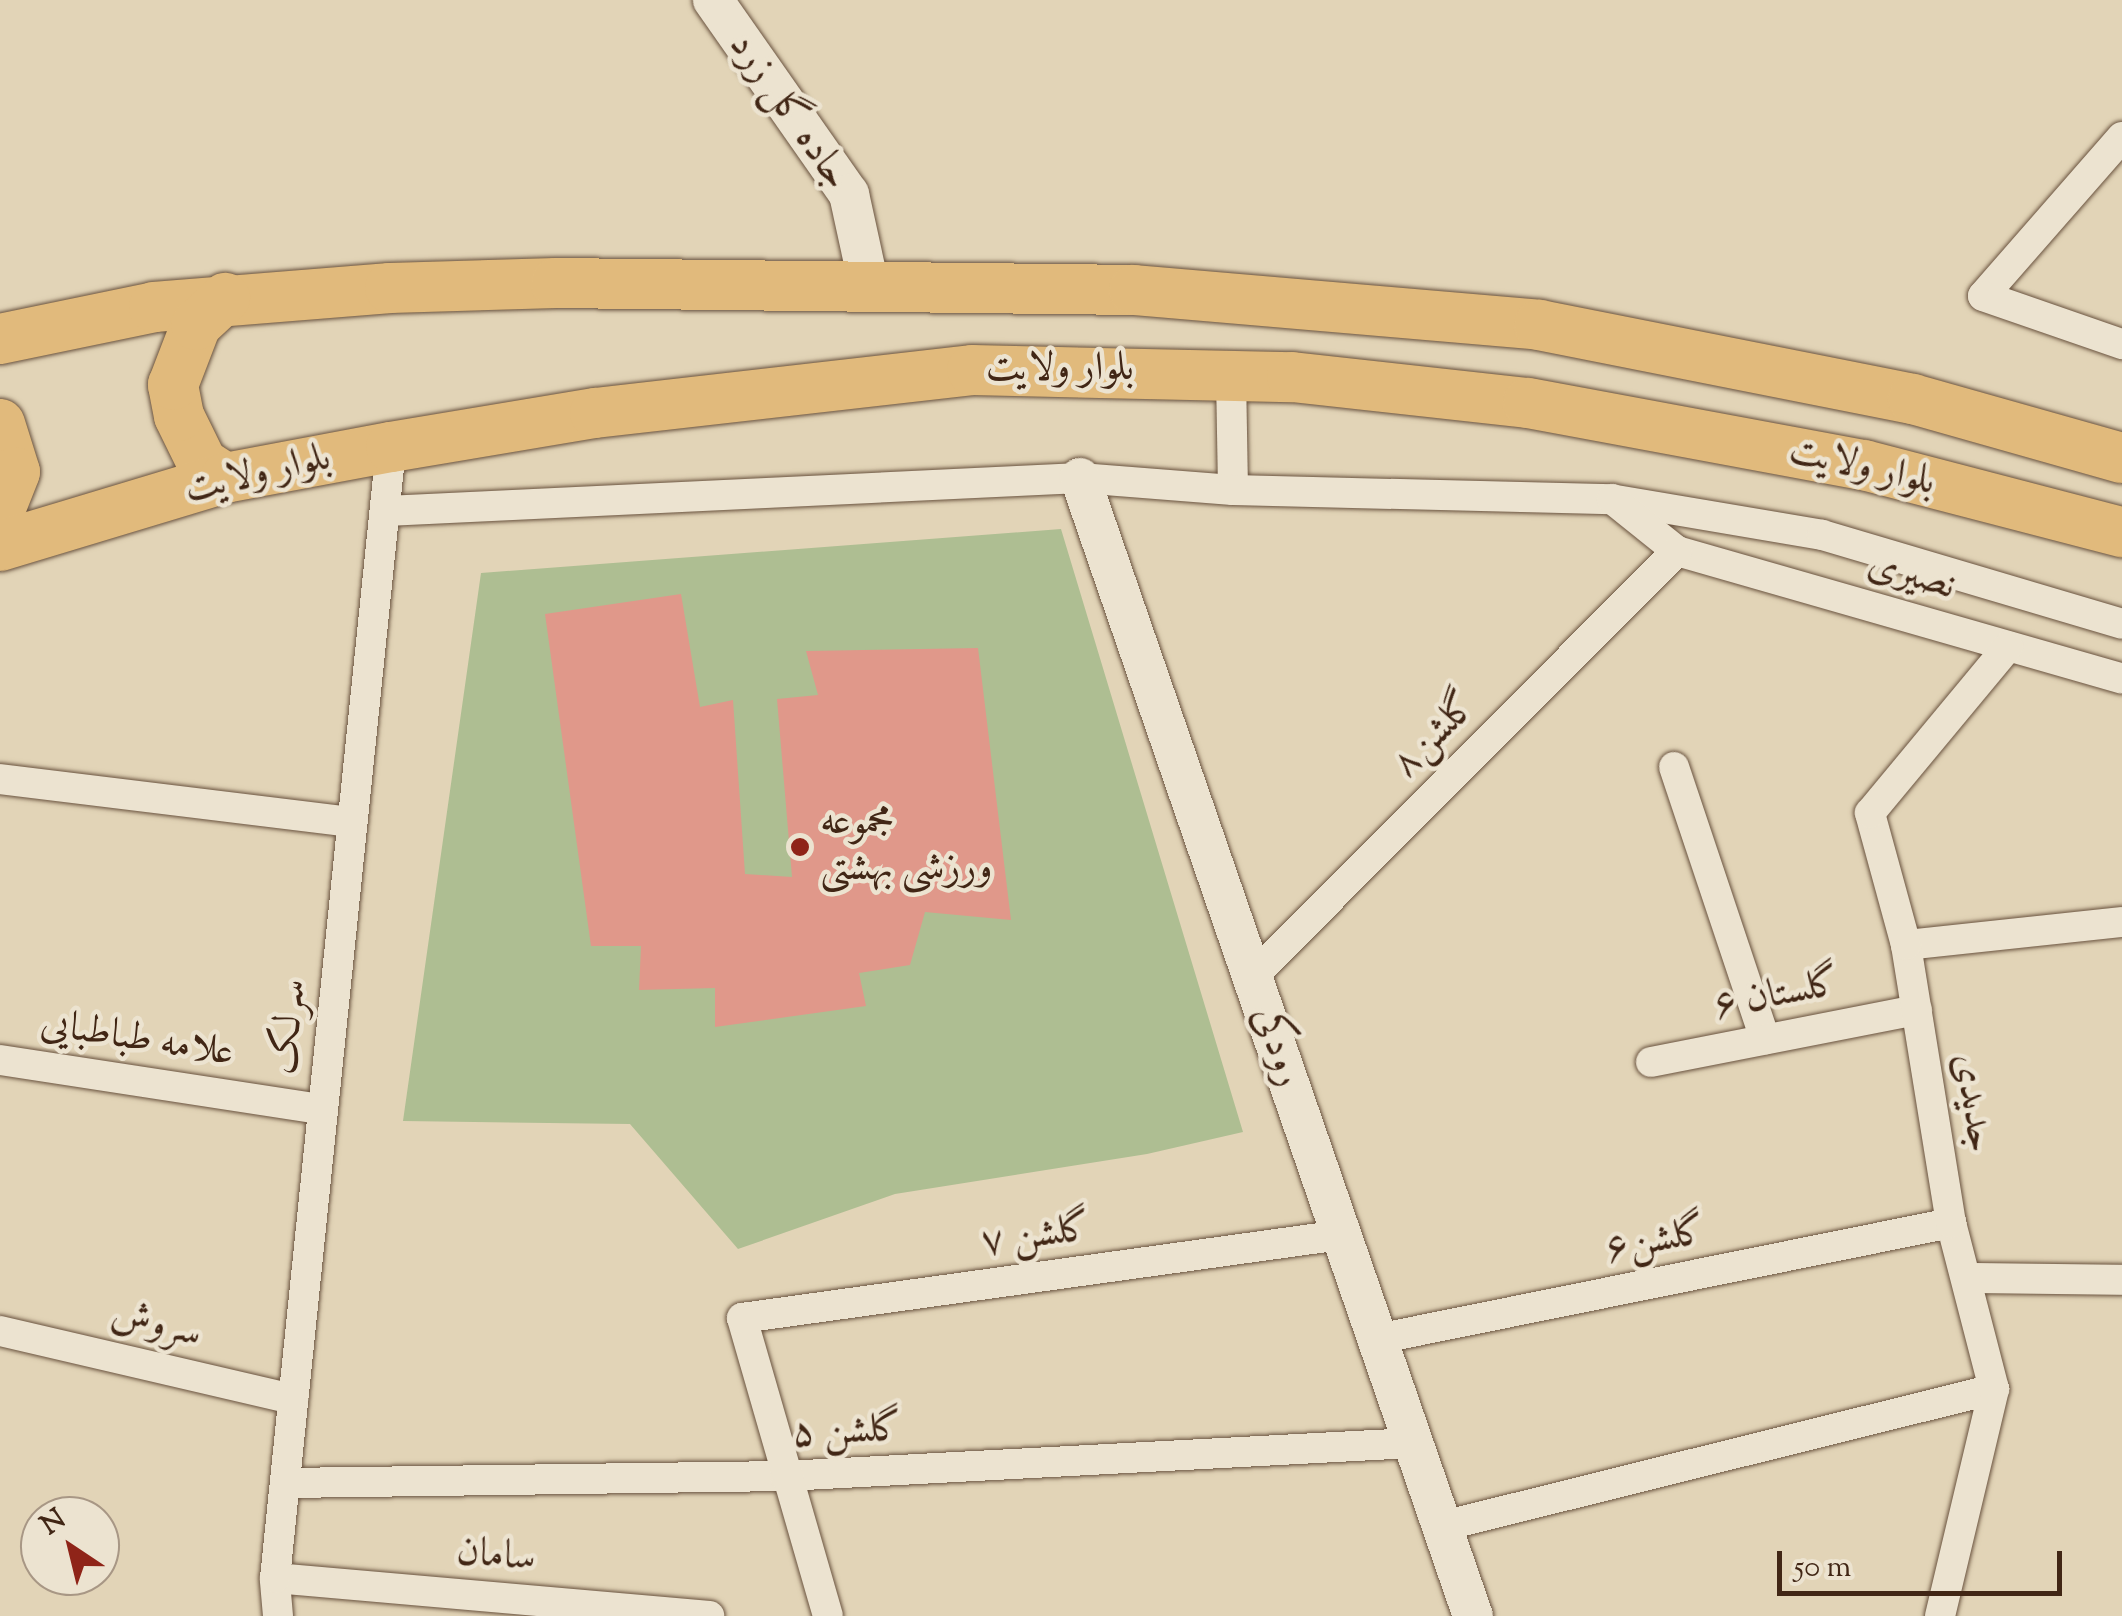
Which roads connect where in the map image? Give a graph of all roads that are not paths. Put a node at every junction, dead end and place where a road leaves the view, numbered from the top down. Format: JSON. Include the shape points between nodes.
{"nodes":[{"id":1,"x":713,"y":0,"type":"edge"},
{"id":2,"x":2122,"y":137,"type":"edge"},
{"id":3,"x":869,"y":286,"type":"junction"},
{"id":4,"x":225,"y":298,"type":"junction"},
{"id":5,"x":0,"y":339,"type":"edge"},
{"id":6,"x":2122,"y":344,"type":"edge"},
{"id":7,"x":1231,"y":374,"type":"junction"},
{"id":8,"x":0,"y":424,"type":"edge"},
{"id":9,"x":391,"y":447,"type":"junction"},
{"id":10,"x":2122,"y":458,"type":"edge"},
{"id":11,"x":225,"y":478,"type":"junction"},
{"id":12,"x":1080,"y":478,"type":"junction"},
{"id":13,"x":1233,"y":490,"type":"junction"},
{"id":14,"x":1612,"y":499,"type":"junction"},
{"id":15,"x":0,"y":510,"type":"edge"},
{"id":16,"x":386,"y":511,"type":"junction"},
{"id":17,"x":2122,"y":532,"type":"edge"},
{"id":18,"x":0,"y":546,"type":"edge"},
{"id":19,"x":1678,"y":551,"type":"junction"},
{"id":20,"x":2122,"y":624,"type":"edge"},
{"id":21,"x":2008,"y":647,"type":"junction"},
{"id":22,"x":2122,"y":678,"type":"edge"},
{"id":23,"x":1674,"y":767,"type":"dead end"},
{"id":24,"x":0,"y":779,"type":"edge"},
{"id":25,"x":351,"y":822,"type":"junction"},
{"id":26,"x":2122,"y":922,"type":"edge"},
{"id":27,"x":1906,"y":945,"type":"junction"},
{"id":28,"x":1252,"y":977,"type":"junction"},
{"id":29,"x":1917,"y":1010,"type":"junction"},
{"id":30,"x":1765,"y":1038,"type":"junction"},
{"id":31,"x":0,"y":1060,"type":"edge"},
{"id":32,"x":1651,"y":1062,"type":"dead end"},
{"id":33,"x":322,"y":1108,"type":"junction"},
{"id":34,"x":1951,"y":1223,"type":"junction"},
{"id":35,"x":1341,"y":1235,"type":"junction"},
{"id":36,"x":1970,"y":1278,"type":"junction"},
{"id":37,"x":2122,"y":1280,"type":"edge"},
{"id":38,"x":0,"y":1331,"type":"edge"},
{"id":39,"x":1377,"y":1339,"type":"junction"},
{"id":40,"x":1994,"y":1389,"type":"junction"},
{"id":41,"x":294,"y":1398,"type":"junction"},
{"id":42,"x":1412,"y":1443,"type":"junction"},
{"id":43,"x":786,"y":1476,"type":"junction"},
{"id":44,"x":285,"y":1482,"type":"junction"},
{"id":45,"x":1443,"y":1526,"type":"junction"},
{"id":46,"x":276,"y":1578,"type":"junction"},
{"id":47,"x":572,"y":1610,"type":"edge"},
{"id":48,"x":278,"y":1616,"type":"edge"},
{"id":49,"x":709,"y":1616,"type":"edge"},
{"id":50,"x":828,"y":1616,"type":"edge"},
{"id":51,"x":1473,"y":1616,"type":"edge"},
{"id":52,"x":1940,"y":1616,"type":"edge"}],
"edges":[{"from":1,"to":3,"type":"street","name":"جاده گل زرد","via":[[849,194]]},
{"from":2,"to":6,"type":"street","via":[[1982,296]]},
{"from":3,"to":4,"type":"main road","name":"بلوار ولایت","via":[[556,283]]},
{"from":3,"to":10,"type":"main road","name":"بلوار ولایت","via":[[1153,291],[1540,326],[1914,399]]},
{"from":4,"to":5,"type":"main road","name":"بلوار ولایت"},
{"from":4,"to":11,"type":"main road","via":[[196,325],[173,385],[178,416],[202,463]]},
{"from":7,"to":9,"type":"main road","name":"بلوار ولایت","via":[[972,370],[595,413]]},
{"from":7,"to":13,"type":"street"},
{"from":7,"to":17,"type":"main road","name":"بلوار ولایت","via":[[1528,402],[1864,465]]},
{"from":8,"to":15,"type":"main road","via":[[15,472]]},
{"from":9,"to":11,"type":"main road","name":"بلوار ولایت"},
{"from":9,"to":16,"type":"street","name":"سرلک"},
{"from":11,"to":18,"type":"main road","name":"بلوار ولایت"},
{"from":12,"to":13,"type":"street"},
{"from":12,"to":16,"type":"street"},
{"from":12,"to":28,"type":"street","name":"رودکی"},
{"from":13,"to":14,"type":"street"},
{"from":14,"to":19,"type":"street"},
{"from":14,"to":20,"type":"street","via":[[1822,535]]},
{"from":16,"to":25,"type":"street","name":"سرلک"},
{"from":19,"to":21,"type":"street","name":"نصیری"},
{"from":19,"to":28,"type":"street","name":"گلشن۸"},
{"from":21,"to":22,"type":"street","name":"نصیری"},
{"from":21,"to":27,"type":"street","name":"جدیدی","via":[[1870,813]]},
{"from":23,"to":30,"type":"street"},
{"from":24,"to":25,"type":"street"},
{"from":25,"to":33,"type":"street","name":"سرلک"},
{"from":26,"to":27,"type":"street"},
{"from":27,"to":29,"type":"street","name":"جدیدی"},
{"from":28,"to":35,"type":"street","name":"رودکی"},
{"from":29,"to":30,"type":"street","name":"گلستان ۶"},
{"from":29,"to":34,"type":"street","name":"جدیدی"},
{"from":30,"to":32,"type":"street","name":"گلستان ۶"},
{"from":31,"to":33,"type":"street","name":"علامه طباطبایی"},
{"from":33,"to":41,"type":"street","name":"سرلک"},
{"from":34,"to":36,"type":"street","name":"جدیدی"},
{"from":34,"to":39,"type":"street","name":"گلشن۶"},
{"from":35,"to":39,"type":"street","name":"رودکی"},
{"from":35,"to":43,"type":"street","name":"گلشن ۷","via":[[742,1318]]},
{"from":36,"to":37,"type":"street"},
{"from":36,"to":40,"type":"street","name":"جدیدی"},
{"from":38,"to":41,"type":"street","name":"سروش"},
{"from":39,"to":42,"type":"street","name":"رودکی"},
{"from":40,"to":45,"type":"street"},
{"from":40,"to":52,"type":"street","name":"جدیدی"},
{"from":41,"to":44,"type":"street","name":"سرلک"},
{"from":42,"to":43,"type":"street","name":"گلشن ۵"},
{"from":42,"to":45,"type":"street","name":"رودکی"},
{"from":43,"to":44,"type":"street","name":"گلشن ۵"},
{"from":43,"to":50,"type":"street"},
{"from":44,"to":46,"type":"street","name":"سرلک"},
{"from":45,"to":51,"type":"street","name":"رودکی"},
{"from":46,"to":47,"type":"street","name":"سامان"},
{"from":46,"to":48,"type":"street","name":"سرلک"},
{"from":47,"to":49,"type":"street","name":"سامان"}]}
